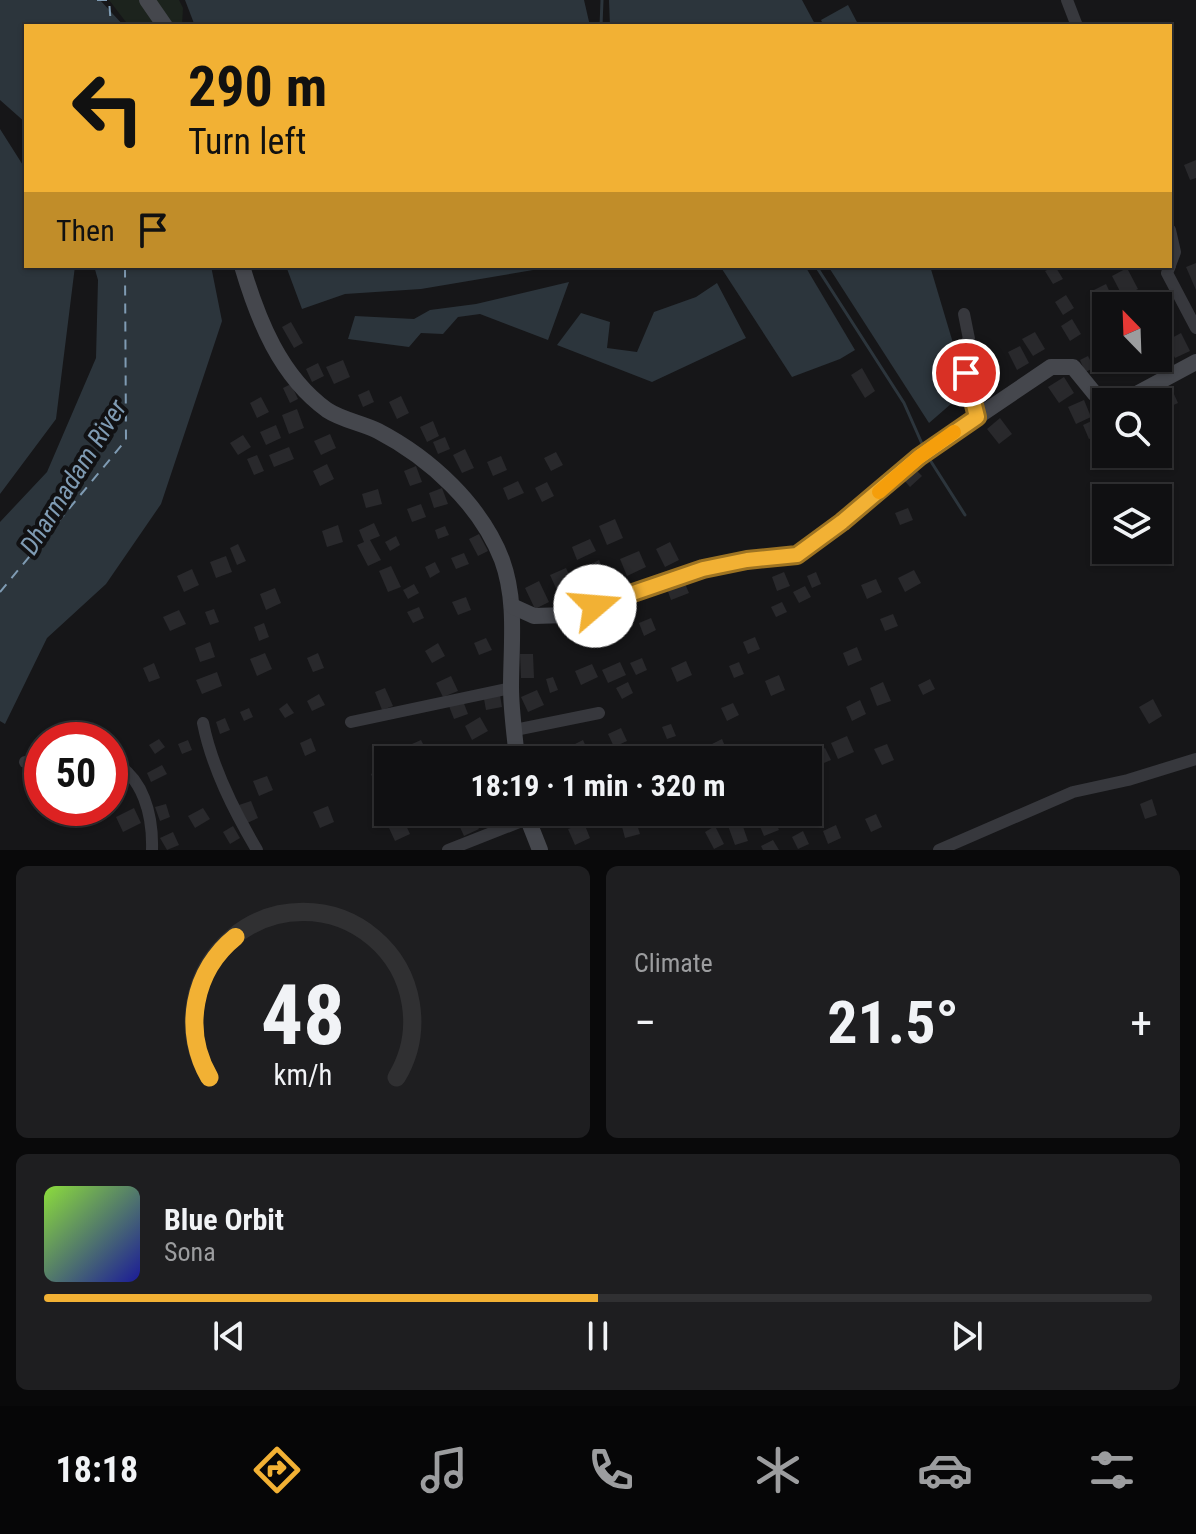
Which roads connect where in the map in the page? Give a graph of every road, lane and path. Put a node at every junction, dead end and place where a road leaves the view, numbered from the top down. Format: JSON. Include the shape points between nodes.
{"nodes":[{"id":1,"x":147,"y":0,"type":"edge"},
{"id":2,"x":1067,"y":0,"type":"edge"},
{"id":3,"x":164,"y":24,"type":"edge"},
{"id":4,"x":1076,"y":24,"type":"edge"},
{"id":5,"x":1172,"y":239,"type":"edge"},
{"id":6,"x":1172,"y":260,"type":"edge"},
{"id":7,"x":243,"y":268,"type":"edge"},
{"id":8,"x":1169,"y":268,"type":"edge"},
{"id":9,"x":964,"y":314,"type":"dead end"},
{"id":10,"x":1196,"y":328,"type":"edge"},
{"id":11,"x":1196,"y":362,"type":"edge"},
{"id":12,"x":1148,"y":388,"type":"edge"},
{"id":13,"x":1092,"y":390,"type":"edge"},
{"id":14,"x":977,"y":417,"type":"junction"},
{"id":15,"x":512,"y":606,"type":"junction"},
{"id":16,"x":511,"y":688,"type":"junction"},
{"id":17,"x":599,"y":713,"type":"dead end"},
{"id":18,"x":351,"y":722,"type":"dead end"},
{"id":19,"x":203,"y":723,"type":"dead end"},
{"id":20,"x":515,"y":730,"type":"junction"},
{"id":21,"x":515,"y":746,"type":"edge"},
{"id":22,"x":1196,"y":759,"type":"edge"},
{"id":23,"x":128,"y":776,"type":"edge"},
{"id":24,"x":503,"y":826,"type":"edge"},
{"id":25,"x":530,"y":826,"type":"edge"},
{"id":26,"x":152,"y":850,"type":"edge"},
{"id":27,"x":257,"y":850,"type":"edge"},
{"id":28,"x":448,"y":850,"type":"edge"},
{"id":29,"x":540,"y":850,"type":"edge"},
{"id":30,"x":939,"y":850,"type":"edge"}],
"edges":[{"from":1,"to":3,"type":"main road"},
{"from":2,"to":4,"type":"street"},
{"from":5,"to":6,"type":"street"},
{"from":7,"to":15,"type":"main road","via":[[265,333],[310,395],[329,411],[396,442],[462,496],[501,557]]},
{"from":8,"to":10,"type":"street"},
{"from":9,"to":14,"type":"street","via":[[969,339],[960,351]]},
{"from":11,"to":12,"type":"main road"},
{"from":13,"to":14,"type":"main road","via":[[1073,367],[1051,367]]},
{"from":14,"to":15,"type":"main road","via":[[797,555],[703,569],[567,615],[534,616]]},
{"from":15,"to":16,"type":"main road"},
{"from":16,"to":18,"type":"street"},
{"from":16,"to":20,"type":"main road"},
{"from":17,"to":20,"type":"street"},
{"from":19,"to":27,"type":"street","via":[[215,765]]},
{"from":20,"to":21,"type":"main road"},
{"from":22,"to":30,"type":"street","via":[[1073,792]]},
{"from":23,"to":26,"type":"street","via":[[151,817]]},
{"from":24,"to":28,"type":"street"},
{"from":25,"to":29,"type":"main road"}]}
